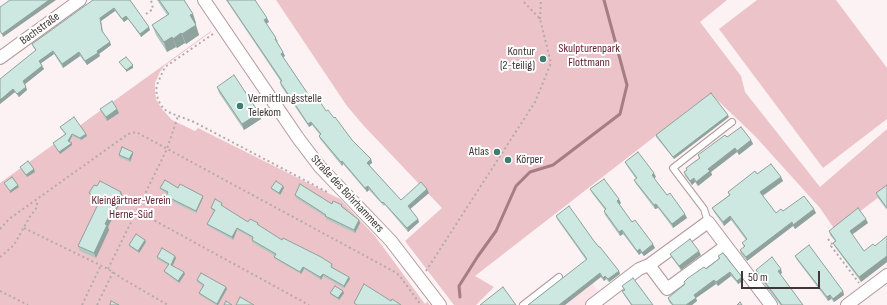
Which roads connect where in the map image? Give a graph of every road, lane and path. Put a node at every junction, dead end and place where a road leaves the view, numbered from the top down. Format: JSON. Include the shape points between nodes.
{"nodes":[{"id":1,"x":80,"y":0,"type":"edge"},
{"id":2,"x":151,"y":0,"type":"edge"},
{"id":3,"x":204,"y":0,"type":"edge"},
{"id":4,"x":522,"y":0,"type":"edge"},
{"id":5,"x":541,"y":0,"type":"edge"},
{"id":6,"x":146,"y":14,"type":"dead end"},
{"id":7,"x":540,"y":19,"type":"junction"},
{"id":8,"x":222,"y":27,"type":"junction"},
{"id":9,"x":0,"y":58,"type":"edge"},
{"id":10,"x":178,"y":116,"type":"junction"},
{"id":11,"x":732,"y":122,"type":"dead end"},
{"id":12,"x":167,"y":149,"type":"junction"},
{"id":13,"x":342,"y":191,"type":"junction"},
{"id":14,"x":35,"y":201,"type":"junction"},
{"id":15,"x":137,"y":210,"type":"junction"},
{"id":16,"x":708,"y":222,"type":"junction"},
{"id":17,"x":0,"y":228,"type":"edge"},
{"id":18,"x":24,"y":228,"type":"junction"},
{"id":19,"x":828,"y":239,"type":"dead end"},
{"id":20,"x":726,"y":246,"type":"junction"},
{"id":21,"x":0,"y":256,"type":"edge"},
{"id":22,"x":101,"y":265,"type":"junction"},
{"id":23,"x":649,"y":265,"type":"junction"},
{"id":24,"x":108,"y":269,"type":"junction"},
{"id":25,"x":113,"y":272,"type":"junction"},
{"id":26,"x":887,"y":275,"type":"edge"},
{"id":27,"x":558,"y":277,"type":"dead end"},
{"id":28,"x":420,"y":280,"type":"junction"},
{"id":29,"x":0,"y":291,"type":"edge"},
{"id":30,"x":865,"y":292,"type":"junction"},
{"id":31,"x":28,"y":305,"type":"edge"},
{"id":32,"x":82,"y":305,"type":"edge"},
{"id":33,"x":97,"y":305,"type":"edge"},
{"id":34,"x":168,"y":305,"type":"edge"},
{"id":35,"x":310,"y":305,"type":"edge"},
{"id":36,"x":421,"y":305,"type":"edge"},
{"id":37,"x":440,"y":305,"type":"edge"},
{"id":38,"x":523,"y":305,"type":"edge"},
{"id":39,"x":592,"y":305,"type":"edge"},
{"id":40,"x":771,"y":305,"type":"edge"},
{"id":41,"x":847,"y":305,"type":"edge"}],
"edges":[{"from":1,"to":9,"type":"street","name":"Bachstraße"},
{"from":2,"to":6,"type":"path","via":[[153,9]]},
{"from":3,"to":8,"type":"street","name":"Straße des Bohrhammers"},
{"from":4,"to":7,"type":"path"},
{"from":5,"to":7,"type":"path"},
{"from":7,"to":28,"type":"path","via":[[551,63],[535,102]]},
{"from":8,"to":10,"type":"path","via":[[165,67],[161,74],[156,90],[158,100],[168,112]]},
{"from":8,"to":13,"type":"street","name":"Straße des Bohrhammers","via":[[298,138]]},
{"from":10,"to":12,"type":"path"},
{"from":10,"to":13,"type":"path","via":[[330,194],[337,196]]},
{"from":11,"to":16,"type":"lane","via":[[673,168],[704,209]]},
{"from":12,"to":14,"type":"path","via":[[136,132],[128,134]]},
{"from":12,"to":15,"type":"path"},
{"from":12,"to":36,"type":"path","via":[[393,271],[399,275]]},
{"from":13,"to":28,"type":"street","name":"Straße des Bohrhammers","via":[[391,241]]},
{"from":14,"to":17,"type":"path"},
{"from":14,"to":18,"type":"path","via":[[37,207]]},
{"from":15,"to":24,"type":"path"},
{"from":15,"to":35,"type":"path"},
{"from":16,"to":20,"type":"street"},
{"from":16,"to":23,"type":"street"},
{"from":18,"to":21,"type":"path","via":[[14,245]]},
{"from":18,"to":22,"type":"path"},
{"from":19,"to":30,"type":"path"},
{"from":20,"to":23,"type":"street","via":[[667,289]]},
{"from":20,"to":40,"type":"street"},
{"from":22,"to":24,"type":"path"},
{"from":22,"to":32,"type":"path"},
{"from":23,"to":39,"type":"street","via":[[639,269]]},
{"from":24,"to":25,"type":"path"},
{"from":25,"to":33,"type":"path"},
{"from":25,"to":34,"type":"path"},
{"from":26,"to":30,"type":"street"},
{"from":27,"to":38,"type":"lane"},
{"from":28,"to":37,"type":"street","name":"Straße des Bohrhammers"},
{"from":29,"to":31,"type":"path"},
{"from":30,"to":41,"type":"street"}]}
